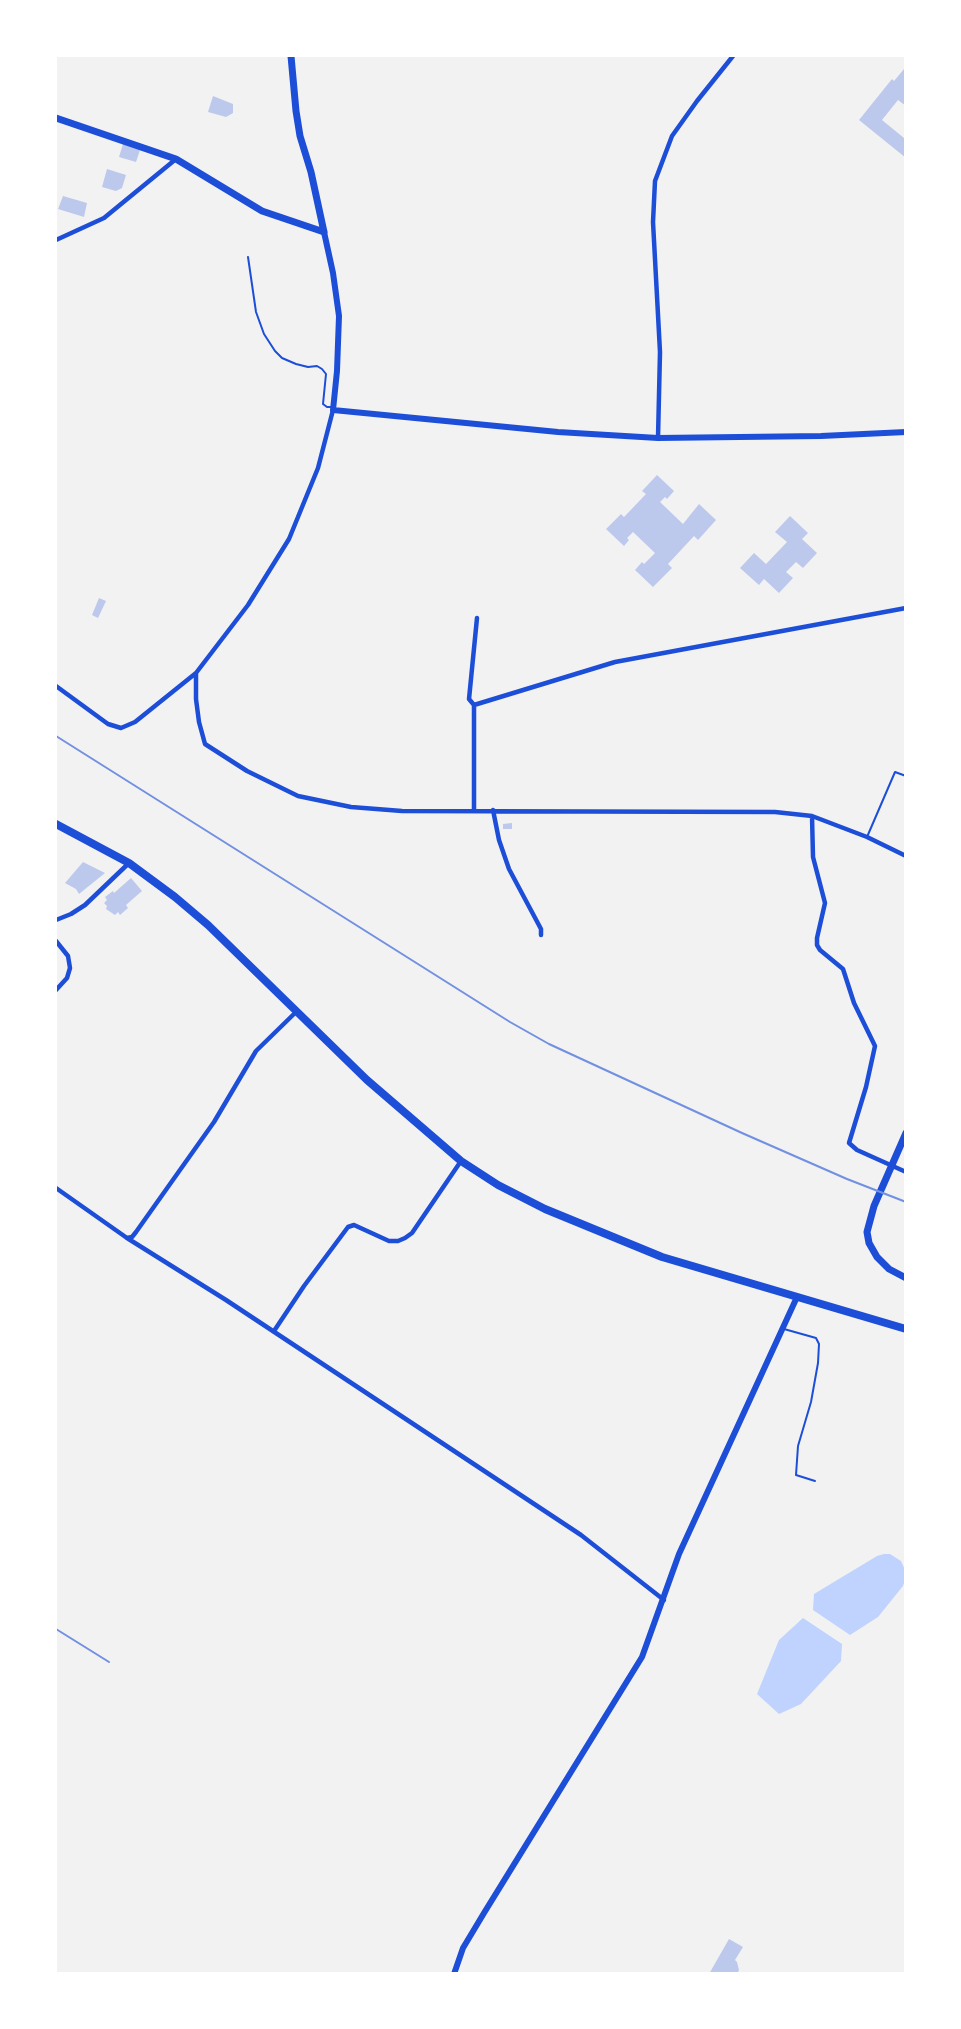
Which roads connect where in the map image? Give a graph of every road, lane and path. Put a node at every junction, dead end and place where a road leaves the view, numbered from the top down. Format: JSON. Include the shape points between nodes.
{"nodes":[{"id":1,"x":291,"y":56,"type":"edge"},
{"id":2,"x":733,"y":56,"type":"edge"},
{"id":3,"x":56,"y":118,"type":"edge"},
{"id":4,"x":176,"y":159,"type":"junction"},
{"id":5,"x":324,"y":232,"type":"junction"},
{"id":6,"x":56,"y":240,"type":"edge"},
{"id":7,"x":248,"y":257,"type":"dead end"},
{"id":8,"x":333,"y":409,"type":"junction"},
{"id":9,"x":906,"y":432,"type":"edge"},
{"id":10,"x":658,"y":438,"type":"junction"},
{"id":11,"x":906,"y":608,"type":"edge"},
{"id":12,"x":477,"y":618,"type":"dead end"},
{"id":13,"x":196,"y":673,"type":"junction"},
{"id":14,"x":56,"y":686,"type":"edge"},
{"id":15,"x":474,"y":705,"type":"junction"},
{"id":16,"x":906,"y":777,"type":"edge"},
{"id":17,"x":474,"y":810,"type":"junction"},
{"id":18,"x":493,"y":810,"type":"junction"},
{"id":19,"x":812,"y":816,"type":"junction"},
{"id":20,"x":56,"y":824,"type":"edge"},
{"id":21,"x":867,"y":837,"type":"junction"},
{"id":22,"x":906,"y":856,"type":"edge"},
{"id":23,"x":129,"y":863,"type":"junction"},
{"id":24,"x":56,"y":920,"type":"edge"},
{"id":25,"x":541,"y":935,"type":"dead end"},
{"id":26,"x":56,"y":941,"type":"edge"},
{"id":27,"x":56,"y":990,"type":"edge"},
{"id":28,"x":296,"y":1012,"type":"junction"},
{"id":29,"x":906,"y":1134,"type":"edge"},
{"id":30,"x":461,"y":1161,"type":"junction"},
{"id":31,"x":906,"y":1172,"type":"edge"},
{"id":32,"x":56,"y":1188,"type":"edge"},
{"id":33,"x":127,"y":1238,"type":"junction"},
{"id":34,"x":906,"y":1278,"type":"edge"},
{"id":35,"x":796,"y":1297,"type":"junction"},
{"id":36,"x":783,"y":1329,"type":"junction"},
{"id":37,"x":906,"y":1329,"type":"edge"},
{"id":38,"x":274,"y":1331,"type":"junction"},
{"id":39,"x":815,"y":1481,"type":"dead end"},
{"id":40,"x":664,"y":1600,"type":"junction"},
{"id":41,"x":454,"y":1974,"type":"edge"}],
"edges":[{"from":1,"to":5,"type":"main road","via":[[299,128]]},
{"from":2,"to":10,"type":"street","via":[[672,136],[655,181],[653,218],[660,352]]},
{"from":3,"to":4,"type":"main road"},
{"from":4,"to":5,"type":"main road","via":[[262,211]]},
{"from":4,"to":6,"type":"street","via":[[104,218]]},
{"from":5,"to":8,"type":"street","via":[[339,316]]},
{"from":7,"to":8,"type":"lane","via":[[256,312],[264,334],[282,358],[322,369],[326,374],[322,400]]},
{"from":8,"to":10,"type":"street"},
{"from":8,"to":13,"type":"street","via":[[318,468],[289,538],[248,605]]},
{"from":9,"to":10,"type":"street"},
{"from":11,"to":15,"type":"street","via":[[615,662]]},
{"from":12,"to":15,"type":"street","via":[[469,699]]},
{"from":13,"to":14,"type":"street","via":[[130,725],[116,728]]},
{"from":13,"to":17,"type":"street","via":[[195,699],[205,744],[268,783],[298,796],[351,807]]},
{"from":15,"to":17,"type":"street"},
{"from":16,"to":21,"type":"lane","via":[[895,772]]},
{"from":17,"to":18,"type":"street"},
{"from":18,"to":19,"type":"street","via":[[775,812]]},
{"from":18,"to":25,"type":"street","via":[[509,869]]},
{"from":19,"to":21,"type":"street"},
{"from":19,"to":31,"type":"street","via":[[813,857],[825,903],[818,945],[843,969],[875,1046],[849,1143]]},
{"from":20,"to":23,"type":"main road"},
{"from":21,"to":22,"type":"street"},
{"from":23,"to":24,"type":"street","via":[[85,905]]},
{"from":23,"to":28,"type":"main road","via":[[192,911]]},
{"from":26,"to":27,"type":"street","via":[[70,964],[70,972]]},
{"from":28,"to":30,"type":"main road"},
{"from":28,"to":33,"type":"street","via":[[256,1051],[214,1122],[136,1232]]},
{"from":29,"to":34,"type":"main road","via":[[874,1206],[867,1232],[877,1257],[888,1269]]},
{"from":30,"to":35,"type":"main road","via":[[521,1198],[617,1240]]},
{"from":30,"to":38,"type":"street","via":[[405,1239],[389,1241],[354,1225],[348,1227]]},
{"from":32,"to":33,"type":"street"},
{"from":33,"to":38,"type":"street"},
{"from":35,"to":36,"type":"street"},
{"from":35,"to":37,"type":"main road"},
{"from":36,"to":39,"type":"lane","via":[[816,1338],[819,1344],[811,1402],[798,1446],[796,1475]]},
{"from":36,"to":40,"type":"street","via":[[679,1554]]},
{"from":38,"to":40,"type":"street","via":[[581,1535]]},
{"from":40,"to":41,"type":"street","via":[[642,1658],[463,1948]]}]}
